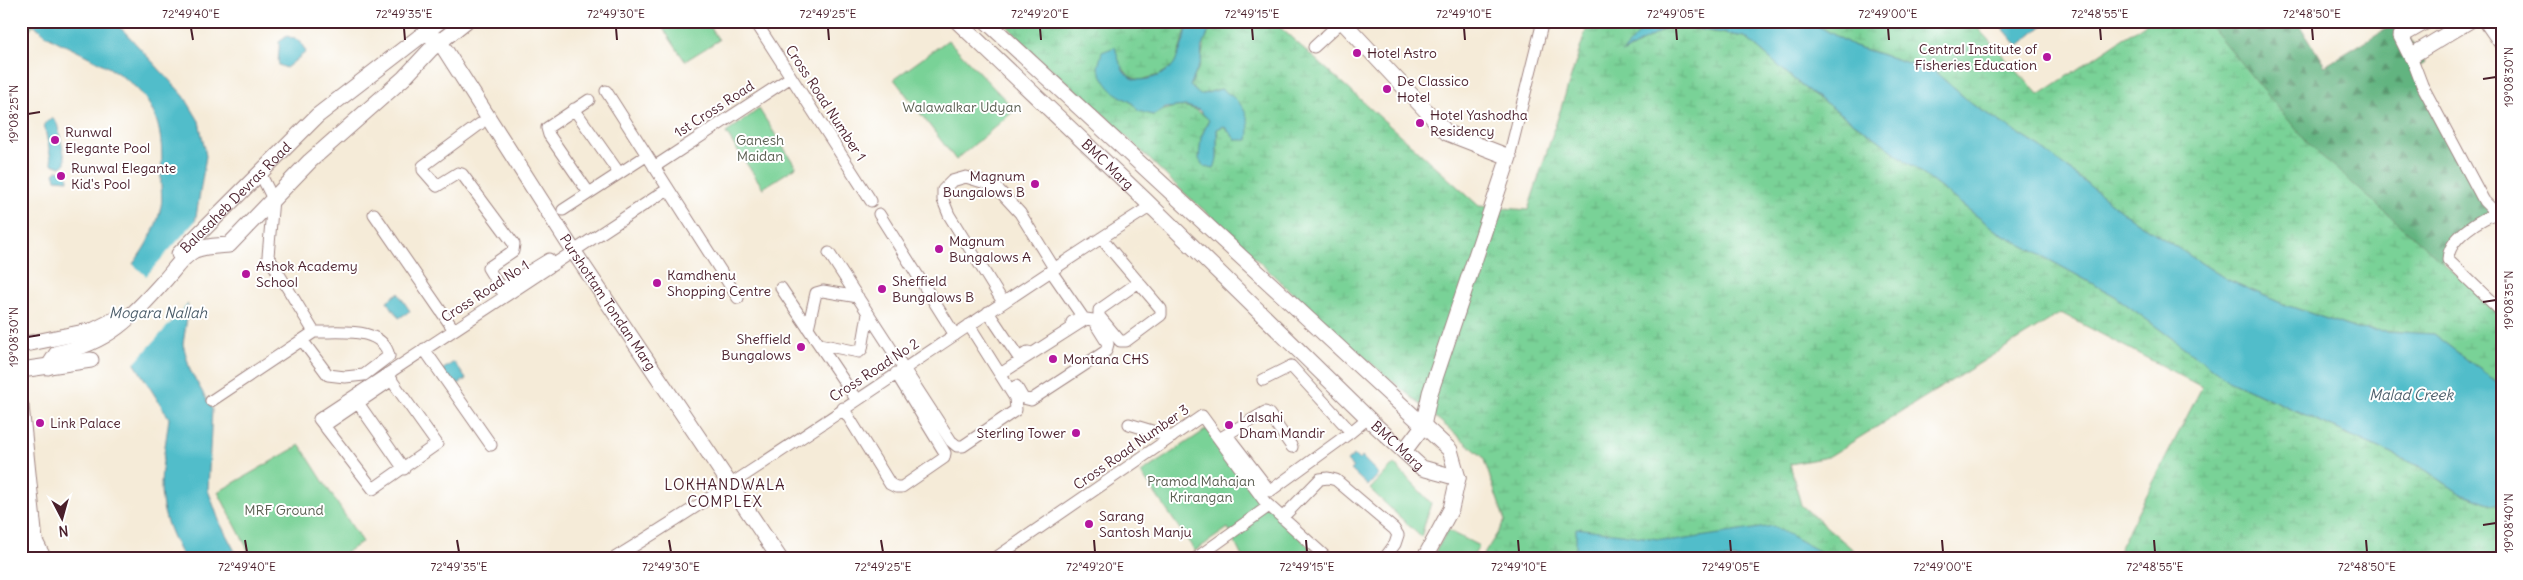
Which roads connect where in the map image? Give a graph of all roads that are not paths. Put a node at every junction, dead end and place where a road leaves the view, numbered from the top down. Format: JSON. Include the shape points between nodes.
{"nodes":[{"id":1,"x":440,"y":21,"type":"edge"},
{"id":2,"x":466,"y":21,"type":"edge"},
{"id":3,"x":755,"y":21,"type":"edge"},
{"id":4,"x":957,"y":21,"type":"edge"},
{"id":5,"x":986,"y":21,"type":"edge"},
{"id":6,"x":1342,"y":21,"type":"edge"},
{"id":7,"x":1543,"y":21,"type":"edge"},
{"id":8,"x":2427,"y":21,"type":"edge"},
{"id":9,"x":2469,"y":21,"type":"edge"},
{"id":10,"x":2484,"y":21,"type":"edge"},
{"id":11,"x":427,"y":34,"type":"junction"},
{"id":12,"x":436,"y":46,"type":"junction"},
{"id":13,"x":1314,"y":47,"type":"dead end"},
{"id":14,"x":2502,"y":47,"type":"edge"},
{"id":15,"x":2411,"y":56,"type":"junction"},
{"id":16,"x":791,"y":77,"type":"junction"},
{"id":17,"x":460,"y":84,"type":"junction"},
{"id":18,"x":606,"y":91,"type":"dead end"},
{"id":19,"x":589,"y":100,"type":"dead end"},
{"id":20,"x":574,"y":109,"type":"junction"},
{"id":21,"x":480,"y":124,"type":"junction"},
{"id":22,"x":646,"y":156,"type":"junction"},
{"id":23,"x":1509,"y":157,"type":"junction"},
{"id":24,"x":654,"y":167,"type":"junction"},
{"id":25,"x":619,"y":173,"type":"junction"},
{"id":26,"x":260,"y":174,"type":"junction"},
{"id":27,"x":668,"y":189,"type":"junction"},
{"id":28,"x":589,"y":193,"type":"junction"},
{"id":29,"x":273,"y":199,"type":"junction"},
{"id":30,"x":871,"y":201,"type":"dead end"},
{"id":31,"x":1151,"y":206,"type":"junction"},
{"id":32,"x":563,"y":210,"type":"dead end"},
{"id":33,"x":2499,"y":212,"type":"edge"},
{"id":34,"x":374,"y":214,"type":"dead end"},
{"id":35,"x":880,"y":214,"type":"dead end"},
{"id":36,"x":1101,"y":238,"type":"junction"},
{"id":37,"x":186,"y":252,"type":"junction"},
{"id":38,"x":829,"y":253,"type":"dead end"},
{"id":39,"x":569,"y":255,"type":"junction"},
{"id":40,"x":549,"y":259,"type":"dead end"},
{"id":41,"x":1053,"y":270,"type":"junction"},
{"id":42,"x":1139,"y":282,"type":"junction"},
{"id":43,"x":781,"y":288,"type":"dead end"},
{"id":44,"x":502,"y":292,"type":"junction"},
{"id":45,"x":858,"y":297,"type":"junction"},
{"id":46,"x":738,"y":298,"type":"dead end"},
{"id":47,"x":1003,"y":302,"type":"junction"},
{"id":48,"x":2502,"y":312,"type":"edge"},
{"id":49,"x":987,"y":313,"type":"junction"},
{"id":50,"x":868,"y":314,"type":"junction"},
{"id":51,"x":125,"y":317,"type":"junction"},
{"id":52,"x":971,"y":324,"type":"junction"},
{"id":53,"x":808,"y":328,"type":"junction"},
{"id":54,"x":454,"y":330,"type":"junction"},
{"id":55,"x":314,"y":332,"type":"junction"},
{"id":56,"x":955,"y":335,"type":"junction"},
{"id":57,"x":302,"y":340,"type":"junction"},
{"id":58,"x":819,"y":344,"type":"junction"},
{"id":59,"x":21,"y":345,"type":"edge"},
{"id":60,"x":424,"y":349,"type":"junction"},
{"id":61,"x":91,"y":360,"type":"dead end"},
{"id":62,"x":1019,"y":362,"type":"junction"},
{"id":63,"x":48,"y":366,"type":"junction"},
{"id":64,"x":21,"y":370,"type":"edge"},
{"id":65,"x":900,"y":371,"type":"junction"},
{"id":66,"x":1005,"y":371,"type":"junction"},
{"id":67,"x":390,"y":377,"type":"junction"},
{"id":68,"x":1263,"y":380,"type":"dead end"},
{"id":69,"x":856,"y":399,"type":"junction"},
{"id":70,"x":211,"y":401,"type":"dead end"},
{"id":71,"x":358,"y":403,"type":"junction"},
{"id":72,"x":21,"y":406,"type":"edge"},
{"id":73,"x":843,"y":408,"type":"junction"},
{"id":74,"x":1368,"y":418,"type":"junction"},
{"id":75,"x":321,"y":422,"type":"junction"},
{"id":76,"x":1129,"y":424,"type":"dead end"},
{"id":77,"x":1423,"y":426,"type":"junction"},
{"id":78,"x":1351,"y":432,"type":"junction"},
{"id":79,"x":1172,"y":437,"type":"junction"},
{"id":80,"x":491,"y":445,"type":"dead end"},
{"id":81,"x":1292,"y":447,"type":"dead end"},
{"id":82,"x":1232,"y":450,"type":"junction"},
{"id":83,"x":1404,"y":451,"type":"junction"},
{"id":84,"x":404,"y":469,"type":"junction"},
{"id":85,"x":1458,"y":478,"type":"junction"},
{"id":86,"x":728,"y":488,"type":"junction"},
{"id":87,"x":1269,"y":506,"type":"junction"},
{"id":88,"x":1282,"y":518,"type":"junction"},
{"id":89,"x":35,"y":541,"type":"junction"},
{"id":90,"x":30,"y":559,"type":"edge"},
{"id":91,"x":44,"y":559,"type":"edge"},
{"id":92,"x":614,"y":559,"type":"edge"},
{"id":93,"x":768,"y":559,"type":"edge"},
{"id":94,"x":780,"y":559,"type":"edge"},
{"id":95,"x":994,"y":559,"type":"edge"},
{"id":96,"x":1195,"y":559,"type":"edge"},
{"id":97,"x":1328,"y":559,"type":"edge"},
{"id":98,"x":1384,"y":559,"type":"edge"},
{"id":99,"x":1424,"y":559,"type":"edge"}],
"edges":[{"from":1,"to":11,"type":"street","name":"Balasaheb Devras Road"},
{"from":2,"to":12,"type":"street","name":"Balasaheb Devras Road"},
{"from":3,"to":16,"type":"street","name":"Cross Road Number 1"},
{"from":4,"to":31,"type":"street","name":"BMC Marg"},
{"from":5,"to":77,"type":"street","name":"BMC Marg"},
{"from":6,"to":13,"type":"street"},
{"from":6,"to":23,"type":"street","via":[[1447,133]]},
{"from":7,"to":23,"type":"street"},
{"from":8,"to":15,"type":"street","via":[[2401,36]]},
{"from":9,"to":15,"type":"street"},
{"from":10,"to":14,"type":"street"},
{"from":11,"to":12,"type":"street"},
{"from":11,"to":26,"type":"street","name":"Balasaheb Devras Road","via":[[317,116]]},
{"from":12,"to":17,"type":"street","name":"Purshottam Tondan Marg"},
{"from":12,"to":29,"type":"street","name":"Balasaheb Devras Road"},
{"from":15,"to":33,"type":"street","via":[[2422,86],[2484,201]]},
{"from":16,"to":24,"type":"street","name":"1st Cross Road"},
{"from":16,"to":30,"type":"street","name":"Cross Road Number 1"},
{"from":17,"to":21,"type":"street","name":"Purshottam Tondan Marg"},
{"from":17,"to":39,"type":"street","name":"Purshottam Tondan Marg"},
{"from":18,"to":22,"type":"street"},
{"from":19,"to":20,"type":"street"},
{"from":20,"to":25,"type":"street"},
{"from":20,"to":28,"type":"street","via":[[548,125],[548,131]]},
{"from":21,"to":39,"type":"street","name":"Purshottam Tondan Marg"},
{"from":21,"to":44,"type":"street","via":[[423,166],[423,170],[437,186],[458,173],[462,174],[514,244],[513,251],[488,268]]},
{"from":22,"to":24,"type":"street"},
{"from":22,"to":25,"type":"street"},
{"from":23,"to":77,"type":"street","via":[[1430,393]]},
{"from":24,"to":27,"type":"street"},
{"from":25,"to":28,"type":"street"},
{"from":26,"to":29,"type":"street"},
{"from":26,"to":37,"type":"street","name":"Balasaheb Devras Road"},
{"from":27,"to":39,"type":"street","name":"Cross Road No 1"},
{"from":27,"to":46,"type":"street"},
{"from":28,"to":32,"type":"street"},
{"from":29,"to":37,"type":"street","name":"Balasaheb Devras Road","via":[[228,245]]},
{"from":29,"to":55,"type":"street","via":[[268,256]]},
{"from":31,"to":36,"type":"street","name":"Cross Road No 2"},
{"from":31,"to":74,"type":"street","name":"BMC Marg"},
{"from":33,"to":48,"type":"street","via":[[2454,242],[2448,251],[2448,260]]},
{"from":34,"to":54,"type":"street"},
{"from":35,"to":56,"type":"street"},
{"from":36,"to":41,"type":"street","name":"Cross Road No 2"},
{"from":36,"to":42,"type":"street"},
{"from":37,"to":51,"type":"street","name":"Balasaheb Devras Road"},
{"from":38,"to":45,"type":"street"},
{"from":39,"to":44,"type":"street","name":"Cross Road No 1"},
{"from":39,"to":86,"type":"street","name":"Purshottam Tondan Marg"},
{"from":40,"to":44,"type":"street"},
{"from":41,"to":47,"type":"street","name":"Cross Road No 2"},
{"from":41,"to":47,"type":"street","via":[[1020,214],[995,186],[966,177],[952,181],[943,190],[949,215]]},
{"from":41,"to":49,"type":"street","via":[[1082,316],[1019,358]]},
{"from":42,"to":42,"type":"street","via":[[1099,310],[1099,316],[1120,341],[1126,341],[1161,315],[1161,309]]},
{"from":43,"to":53,"type":"street"},
{"from":44,"to":54,"type":"street","name":"Cross Road No 1"},
{"from":45,"to":50,"type":"street"},
{"from":45,"to":53,"type":"street","via":[[823,291],[816,293]]},
{"from":47,"to":49,"type":"street","name":"Cross Road No 2"},
{"from":49,"to":52,"type":"street","name":"Cross Road No 2"},
{"from":49,"to":62,"type":"street"},
{"from":50,"to":58,"type":"street","via":[[860,351]]},
{"from":50,"to":65,"type":"street"},
{"from":51,"to":59,"type":"street","name":"Balasaheb Devras Road","via":[[100,328]]},
{"from":51,"to":63,"type":"street","via":[[104,338],[57,353]]},
{"from":52,"to":56,"type":"street","name":"Cross Road No 2"},
{"from":52,"to":65,"type":"street","via":[[1017,404],[1016,410],[963,446],[951,441]]},
{"from":52,"to":66,"type":"street"},
{"from":53,"to":58,"type":"street"},
{"from":54,"to":60,"type":"street","name":"Cross Road No 1"},
{"from":55,"to":57,"type":"street"},
{"from":55,"to":57,"type":"street","via":[[371,334],[379,339],[389,356],[364,375],[328,376]]},
{"from":56,"to":65,"type":"street","name":"Cross Road No 2"},
{"from":57,"to":70,"type":"street"},
{"from":58,"to":69,"type":"street"},
{"from":60,"to":67,"type":"street","name":"Cross Road No 1"},
{"from":60,"to":80,"type":"street"},
{"from":61,"to":63,"type":"street"},
{"from":62,"to":66,"type":"street"},
{"from":62,"to":66,"type":"street","via":[[1086,319],[1093,320],[1108,344],[1106,351],[1031,400],[1023,398]]},
{"from":63,"to":64,"type":"street"},
{"from":65,"to":69,"type":"street","name":"Cross Road No 2"},
{"from":65,"to":73,"type":"street","via":[[945,453],[944,458],[902,487],[890,484]]},
{"from":67,"to":71,"type":"street"},
{"from":67,"to":75,"type":"street","name":"Cross Road No 1"},
{"from":67,"to":84,"type":"street","via":[[437,444]]},
{"from":68,"to":78,"type":"street","via":[[1291,366]]},
{"from":69,"to":73,"type":"street","name":"Cross Road No 2"},
{"from":71,"to":75,"type":"street"},
{"from":71,"to":84,"type":"street"},
{"from":72,"to":89,"type":"street"},
{"from":73,"to":86,"type":"street","name":"Cross Road No 2"},
{"from":74,"to":78,"type":"street"},
{"from":74,"to":83,"type":"street","name":"BMC Marg"},
{"from":75,"to":84,"type":"street","via":[[369,487],[377,488]]},
{"from":76,"to":79,"type":"street"},
{"from":77,"to":83,"type":"street"},
{"from":77,"to":85,"type":"street","name":"BMC Marg","via":[[1450,450]]},
{"from":78,"to":82,"type":"street","via":[[1270,491]]},
{"from":79,"to":82,"type":"street","name":"Cross Road Number 3","via":[[1202,416]]},
{"from":79,"to":95,"type":"street","name":"Cross Road Number 3"},
{"from":81,"to":82,"type":"street","via":[[1265,412]]},
{"from":82,"to":87,"type":"street","name":"Cross Road Number 3"},
{"from":83,"to":85,"type":"street","name":"BMC Marg","via":[[1422,468]]},
{"from":85,"to":99,"type":"street","via":[[1451,509]]},
{"from":86,"to":92,"type":"street","name":"Cross Road No 2"},
{"from":86,"to":93,"type":"street","name":"Purshottam Tondan Marg"},
{"from":86,"to":94,"type":"street","name":"Purshottam Tondan Marg"},
{"from":87,"to":88,"type":"street","name":"Cross Road Number 3"},
{"from":87,"to":96,"type":"street"},
{"from":88,"to":97,"type":"street","name":"Cross Road Number 3"},
{"from":88,"to":98,"type":"street","via":[[1320,479],[1336,480],[1398,535]]},
{"from":89,"to":90,"type":"street"},
{"from":89,"to":91,"type":"street"}]}
